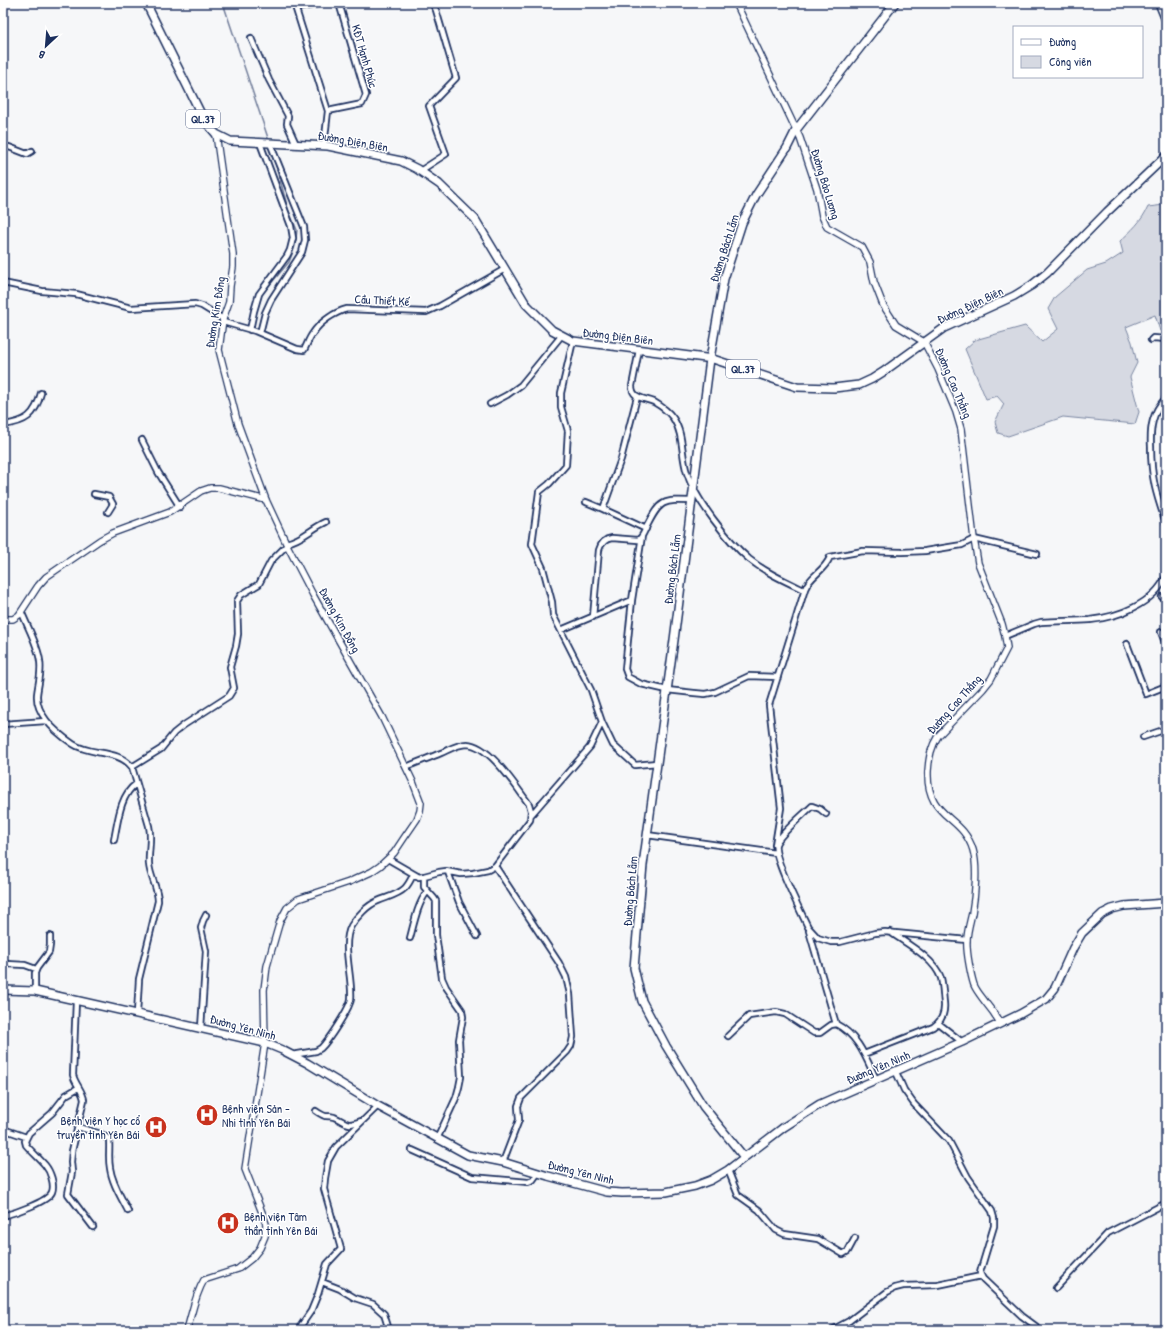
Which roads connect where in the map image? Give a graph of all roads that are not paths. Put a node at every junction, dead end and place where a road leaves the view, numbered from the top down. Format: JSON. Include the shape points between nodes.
{"nodes":[{"id":1,"x":146,"y":3,"type":"edge"},
{"id":2,"x":323,"y":3,"type":"edge"},
{"id":3,"x":339,"y":3,"type":"edge"},
{"id":4,"x":432,"y":3,"type":"edge"},
{"id":5,"x":736,"y":3,"type":"edge"},
{"id":6,"x":895,"y":3,"type":"edge"},
{"id":7,"x":1159,"y":3,"type":"edge"},
{"id":8,"x":295,"y":6,"type":"edge"},
{"id":9,"x":1166,"y":20,"type":"edge"},
{"id":10,"x":251,"y":38,"type":"dead end"},
{"id":11,"x":328,"y":111,"type":"junction"},
{"id":12,"x":796,"y":130,"type":"junction"},
{"id":13,"x":216,"y":134,"type":"junction"},
{"id":14,"x":260,"y":143,"type":"junction"},
{"id":15,"x":270,"y":143,"type":"junction"},
{"id":16,"x":296,"y":144,"type":"junction"},
{"id":17,"x":324,"y":146,"type":"junction"},
{"id":18,"x":3,"y":148,"type":"edge"},
{"id":19,"x":32,"y":151,"type":"dead end"},
{"id":20,"x":1166,"y":156,"type":"edge"},
{"id":21,"x":420,"y":171,"type":"junction"},
{"id":22,"x":505,"y":269,"type":"junction"},
{"id":23,"x":3,"y":283,"type":"edge"},
{"id":24,"x":223,"y":321,"type":"junction"},
{"id":25,"x":250,"y":330,"type":"junction"},
{"id":26,"x":260,"y":333,"type":"junction"},
{"id":27,"x":562,"y":335,"type":"junction"},
{"id":28,"x":1166,"y":339,"type":"edge"},
{"id":29,"x":1151,"y":340,"type":"dead end"},
{"id":30,"x":573,"y":341,"type":"junction"},
{"id":31,"x":924,"y":342,"type":"junction"},
{"id":32,"x":639,"y":350,"type":"junction"},
{"id":33,"x":710,"y":359,"type":"junction"},
{"id":34,"x":41,"y":393,"type":"dead end"},
{"id":35,"x":637,"y":397,"type":"junction"},
{"id":36,"x":1166,"y":398,"type":"edge"},
{"id":37,"x":490,"y":404,"type":"dead end"},
{"id":38,"x":3,"y":425,"type":"edge"},
{"id":39,"x":142,"y":440,"type":"dead end"},
{"id":40,"x":693,"y":487,"type":"junction"},
{"id":41,"x":94,"y":494,"type":"dead end"},
{"id":42,"x":266,"y":500,"type":"junction"},
{"id":43,"x":692,"y":501,"type":"junction"},
{"id":44,"x":586,"y":502,"type":"dead end"},
{"id":45,"x":180,"y":507,"type":"junction"},
{"id":46,"x":603,"y":509,"type":"junction"},
{"id":47,"x":108,"y":512,"type":"dead end"},
{"id":48,"x":326,"y":522,"type":"dead end"},
{"id":49,"x":1166,"y":523,"type":"edge"},
{"id":50,"x":646,"y":529,"type":"junction"},
{"id":51,"x":642,"y":536,"type":"junction"},
{"id":52,"x":974,"y":539,"type":"junction"},
{"id":53,"x":286,"y":544,"type":"junction"},
{"id":54,"x":1037,"y":554,"type":"dead end"},
{"id":55,"x":1166,"y":576,"type":"edge"},
{"id":56,"x":804,"y":590,"type":"junction"},
{"id":57,"x":632,"y":600,"type":"junction"},
{"id":58,"x":22,"y":612,"type":"junction"},
{"id":59,"x":593,"y":617,"type":"junction"},
{"id":60,"x":3,"y":619,"type":"edge"},
{"id":61,"x":561,"y":630,"type":"junction"},
{"id":62,"x":1161,"y":632,"type":"dead end"},
{"id":63,"x":1005,"y":636,"type":"junction"},
{"id":64,"x":1127,"y":644,"type":"dead end"},
{"id":65,"x":1166,"y":645,"type":"edge"},
{"id":66,"x":778,"y":677,"type":"junction"},
{"id":67,"x":1166,"y":686,"type":"edge"},
{"id":68,"x":667,"y":690,"type":"junction"},
{"id":69,"x":46,"y":721,"type":"junction"},
{"id":70,"x":602,"y":722,"type":"junction"},
{"id":71,"x":3,"y":724,"type":"edge"},
{"id":72,"x":1166,"y":729,"type":"edge"},
{"id":73,"x":1142,"y":737,"type":"dead end"},
{"id":74,"x":657,"y":763,"type":"junction"},
{"id":75,"x":132,"y":767,"type":"junction"},
{"id":76,"x":406,"y":767,"type":"junction"},
{"id":77,"x":136,"y":784,"type":"junction"},
{"id":78,"x":826,"y":814,"type":"dead end"},
{"id":79,"x":531,"y":815,"type":"junction"},
{"id":80,"x":647,"y":835,"type":"junction"},
{"id":81,"x":114,"y":840,"type":"dead end"},
{"id":82,"x":775,"y":845,"type":"junction"},
{"id":83,"x":776,"y":853,"type":"junction"},
{"id":84,"x":388,"y":859,"type":"junction"},
{"id":85,"x":495,"y":866,"type":"junction"},
{"id":86,"x":448,"y":872,"type":"junction"},
{"id":87,"x":413,"y":875,"type":"junction"},
{"id":88,"x":424,"y":876,"type":"junction"},
{"id":89,"x":427,"y":892,"type":"junction"},
{"id":90,"x":1166,"y":903,"type":"edge"},
{"id":91,"x":206,"y":915,"type":"dead end"},
{"id":92,"x":808,"y":927,"type":"junction"},
{"id":93,"x":890,"y":932,"type":"junction"},
{"id":94,"x":50,"y":936,"type":"dead end"},
{"id":95,"x":477,"y":936,"type":"dead end"},
{"id":96,"x":410,"y":938,"type":"dead end"},
{"id":97,"x":966,"y":940,"type":"junction"},
{"id":98,"x":7,"y":964,"type":"dead end"},
{"id":99,"x":36,"y":969,"type":"junction"},
{"id":100,"x":3,"y":990,"type":"edge"},
{"id":101,"x":35,"y":991,"type":"junction"},
{"id":102,"x":76,"y":1001,"type":"junction"},
{"id":103,"x":137,"y":1014,"type":"junction"},
{"id":104,"x":938,"y":1023,"type":"junction"},
{"id":105,"x":1000,"y":1023,"type":"junction"},
{"id":106,"x":836,"y":1024,"type":"junction"},
{"id":107,"x":201,"y":1028,"type":"junction"},
{"id":108,"x":728,"y":1036,"type":"dead end"},
{"id":109,"x":962,"y":1042,"type":"junction"},
{"id":110,"x":265,"y":1043,"type":"junction"},
{"id":111,"x":864,"y":1054,"type":"junction"},
{"id":112,"x":292,"y":1055,"type":"junction"},
{"id":113,"x":896,"y":1072,"type":"junction"},
{"id":114,"x":876,"y":1079,"type":"junction"},
{"id":115,"x":78,"y":1088,"type":"junction"},
{"id":116,"x":378,"y":1106,"type":"junction"},
{"id":117,"x":316,"y":1111,"type":"dead end"},
{"id":118,"x":364,"y":1119,"type":"junction"},
{"id":119,"x":78,"y":1127,"type":"junction"},
{"id":120,"x":3,"y":1129,"type":"edge"},
{"id":121,"x":26,"y":1137,"type":"junction"},
{"id":122,"x":437,"y":1139,"type":"junction"},
{"id":123,"x":412,"y":1150,"type":"dead end"},
{"id":124,"x":744,"y":1157,"type":"junction"},
{"id":125,"x":504,"y":1162,"type":"junction"},
{"id":126,"x":728,"y":1170,"type":"junction"},
{"id":127,"x":538,"y":1173,"type":"junction"},
{"id":128,"x":1166,"y":1203,"type":"edge"},
{"id":129,"x":128,"y":1210,"type":"dead end"},
{"id":130,"x":3,"y":1216,"type":"edge"},
{"id":131,"x":93,"y":1227,"type":"dead end"},
{"id":132,"x":855,"y":1238,"type":"dead end"},
{"id":133,"x":981,"y":1276,"type":"junction"},
{"id":134,"x":322,"y":1282,"type":"junction"},
{"id":135,"x":1056,"y":1288,"type":"dead end"},
{"id":136,"x":187,"y":1330,"type":"edge"},
{"id":137,"x":298,"y":1330,"type":"edge"},
{"id":138,"x":389,"y":1330,"type":"edge"},
{"id":139,"x":832,"y":1330,"type":"edge"},
{"id":140,"x":1041,"y":1330,"type":"edge"}],
"edges":[{"from":1,"to":13,"type":"main road","name":"Đường Điện Biên","number":"QL.37","via":[[204,120]]},
{"from":2,"to":8,"type":"street"},
{"from":3,"to":11,"type":"street","name":"KĐT Hạnh Phúc","via":[[366,95],[362,104]]},
{"from":4,"to":21,"type":"street","via":[[456,78],[428,106],[446,154]]},
{"from":5,"to":12,"type":"street","name":"Đường Bảo Lương"},
{"from":6,"to":12,"type":"main road","name":"Đường Bách Lẫm"},
{"from":7,"to":9,"type":"main road"},
{"from":8,"to":11,"type":"street"},
{"from":10,"to":16,"type":"street","via":[[268,80],[288,116],[287,124]]},
{"from":11,"to":17,"type":"street"},
{"from":12,"to":31,"type":"street","name":"Đường Bảo Lương","via":[[817,189],[822,216],[827,227],[862,248],[870,262],[883,305],[896,325]]},
{"from":12,"to":33,"type":"main road","name":"Đường Bách Lẫm","via":[[742,223],[724,279]]},
{"from":13,"to":14,"type":"main road","name":"Đường Điện Biên","number":"QL.37","via":[[230,141]]},
{"from":13,"to":24,"type":"street","name":"Đường Kim Đồng","via":[[233,254],[229,302]]},
{"from":14,"to":15,"type":"main road","name":"Đường Điện Biên","number":"QL.37"},
{"from":14,"to":25,"type":"street","via":[[289,218],[293,238],[287,256],[259,294]]},
{"from":15,"to":16,"type":"main road","name":"Đường Điện Biên","number":"QL.37"},
{"from":15,"to":26,"type":"street","via":[[304,227],[305,240],[302,252],[266,309]]},
{"from":16,"to":17,"type":"main road","name":"Đường Điện Biên","number":"QL.37"},
{"from":17,"to":21,"type":"main road","name":"Đường Điện Biên","number":"QL.37","via":[[401,161]]},
{"from":18,"to":19,"type":"street","via":[[9,147],[27,154]]},
{"from":20,"to":31,"type":"main road","name":"Đường Điện Biên","number":"QL.37","via":[[1032,286],[944,328]]},
{"from":21,"to":22,"type":"main road","name":"Đường Điện Biên","number":"QL.37","via":[[439,184],[475,219]]},
{"from":22,"to":26,"type":"street","name":"Cầu Thiết Kế","via":[[426,312],[347,309],[338,311],[311,334],[304,350]]},
{"from":22,"to":27,"type":"main road","name":"Đường Điện Biên","number":"QL.37","via":[[526,304],[552,330]]},
{"from":23,"to":24,"type":"street","name":"Cầu Thiết Kế","via":[[42,291],[76,294],[131,308],[194,304],[202,306]]},
{"from":24,"to":25,"type":"street","name":"Cầu Thiết Kế"},
{"from":24,"to":42,"type":"street","name":"Đường Kim Đồng","via":[[220,358],[238,424]]},
{"from":25,"to":26,"type":"street","name":"Cầu Thiết Kế"},
{"from":27,"to":30,"type":"main road","name":"Đường Điện Biên","number":"QL.37"},
{"from":27,"to":37,"type":"street","via":[[524,382],[508,395]]},
{"from":28,"to":29,"type":"street"},
{"from":30,"to":32,"type":"main road","name":"Đường Điện Biên","number":"QL.37"},
{"from":30,"to":61,"type":"street","via":[[561,393],[561,407],[568,432],[566,465],[538,492],[532,544],[543,568],[553,615]]},
{"from":31,"to":33,"type":"main road","name":"Đường Điện Biên","number":"QL.37","via":[[872,379],[859,385],[834,388],[797,387]]},
{"from":31,"to":52,"type":"street","name":"Đường Cao Thắng","via":[[938,368],[962,429]]},
{"from":32,"to":33,"type":"main road","name":"Đường Điện Biên","number":"QL.37"},
{"from":32,"to":35,"type":"street","via":[[632,386],[632,392]]},
{"from":33,"to":40,"type":"main road","name":"Đường Bách Lẫm"},
{"from":34,"to":38,"type":"street","via":[[37,407],[28,418]]},
{"from":35,"to":40,"type":"street","via":[[660,406],[675,422],[681,438],[685,468]]},
{"from":35,"to":46,"type":"street","via":[[621,459]]},
{"from":36,"to":49,"type":"street","via":[[1157,410],[1150,430],[1153,479]]},
{"from":39,"to":45,"type":"street"},
{"from":40,"to":43,"type":"main road","name":"Đường Bách Lẫm"},
{"from":40,"to":56,"type":"street","via":[[704,508],[749,558],[774,575]]},
{"from":41,"to":47,"type":"street","via":[[109,497],[113,504]]},
{"from":42,"to":45,"type":"street","via":[[214,488],[202,491]]},
{"from":42,"to":53,"type":"street","name":"Đường Kim Đồng"},
{"from":43,"to":50,"type":"street","via":[[670,500],[660,504]]},
{"from":43,"to":68,"type":"main road","name":"Đường Bách Lẫm"},
{"from":44,"to":46,"type":"street"},
{"from":45,"to":58,"type":"street","via":[[100,540],[46,577]]},
{"from":46,"to":50,"type":"street"},
{"from":48,"to":53,"type":"street","via":[[316,526],[302,538]]},
{"from":50,"to":51,"type":"street"},
{"from":51,"to":57,"type":"street"},
{"from":51,"to":59,"type":"street","via":[[635,540],[608,539],[600,546]]},
{"from":52,"to":54,"type":"street"},
{"from":52,"to":56,"type":"street","via":[[962,544],[925,551],[863,551],[830,557],[824,568],[809,580]]},
{"from":52,"to":63,"type":"street","name":"Đường Cao Thắng","via":[[980,569]]},
{"from":53,"to":75,"type":"street","via":[[271,561],[258,584],[237,601],[238,634],[230,667],[233,692],[184,725],[161,749]]},
{"from":53,"to":76,"type":"street","name":"Đường Kim Đồng","via":[[382,717]]},
{"from":55,"to":63,"type":"street","via":[[1149,598],[1123,612],[1090,620],[1041,622]]},
{"from":56,"to":66,"type":"street"},
{"from":57,"to":59,"type":"street"},
{"from":57,"to":68,"type":"street","via":[[626,674],[641,684]]},
{"from":58,"to":60,"type":"street","via":[[13,619]]},
{"from":58,"to":69,"type":"street","via":[[39,656],[37,700]]},
{"from":59,"to":61,"type":"street"},
{"from":61,"to":70,"type":"street","via":[[591,690]]},
{"from":62,"to":65,"type":"street"},
{"from":63,"to":97,"type":"street","name":"Đường Cao Thắng","via":[[1007,648],[991,679],[977,697],[938,736],[930,750],[930,794],[943,814],[968,838],[973,850],[975,894]]},
{"from":64,"to":67,"type":"street","via":[[1146,694]]},
{"from":66,"to":68,"type":"street","via":[[749,676],[723,689],[705,694]]},
{"from":66,"to":82,"type":"street","via":[[769,705],[781,808]]},
{"from":68,"to":74,"type":"main road","name":"Đường Bách Lẫm"},
{"from":69,"to":71,"type":"street"},
{"from":69,"to":75,"type":"street","via":[[77,747],[119,757]]},
{"from":70,"to":74,"type":"street","via":[[613,745],[635,765]]},
{"from":70,"to":79,"type":"street","via":[[590,747]]},
{"from":72,"to":73,"type":"street"},
{"from":74,"to":80,"type":"main road","name":"Đường Bách Lẫm"},
{"from":75,"to":77,"type":"street"},
{"from":76,"to":79,"type":"street","via":[[455,747],[467,744],[476,747],[498,763],[529,804]]},
{"from":76,"to":84,"type":"street","name":"Đường Kim Đồng","via":[[421,799],[420,811]]},
{"from":77,"to":81,"type":"street","via":[[124,798]]},
{"from":77,"to":103,"type":"street","via":[[150,830],[149,867],[158,901],[140,974]]},
{"from":78,"to":82,"type":"street","via":[[812,806]]},
{"from":79,"to":85,"type":"street","via":[[529,823]]},
{"from":80,"to":83,"type":"street"},
{"from":80,"to":124,"type":"main road","name":"Đường Bách Lẫm","via":[[634,968],[642,1001],[703,1106]]},
{"from":82,"to":83,"type":"street"},
{"from":83,"to":92,"type":"street"},
{"from":84,"to":87,"type":"street"},
{"from":84,"to":110,"type":"street","name":"Đường Kim Đồng","via":[[371,872],[349,882],[298,899],[283,914],[271,952],[264,990]]},
{"from":85,"to":86,"type":"street","via":[[473,874]]},
{"from":85,"to":125,"type":"street","via":[[564,971],[570,994],[573,1038],[567,1052],[522,1096],[518,1106],[519,1120]]},
{"from":86,"to":88,"type":"street"},
{"from":86,"to":95,"type":"street","via":[[459,902]]},
{"from":87,"to":88,"type":"street"},
{"from":87,"to":112,"type":"street","via":[[402,890],[371,905],[352,924],[348,938],[350,1004],[321,1048]]},
{"from":88,"to":89,"type":"street"},
{"from":89,"to":96,"type":"street"},
{"from":89,"to":122,"type":"street","via":[[436,902],[436,935],[442,978],[462,1010],[463,1017],[459,1040],[460,1087]]},
{"from":90,"to":105,"type":"main road","name":"Đường Yên Ninh","via":[[1124,906],[1102,914],[1082,933],[1055,988],[1046,999]]},
{"from":91,"to":107,"type":"street","via":[[201,928],[206,951]]},
{"from":92,"to":93,"type":"street","via":[[818,938],[831,942]]},
{"from":92,"to":106,"type":"street"},
{"from":93,"to":97,"type":"street"},
{"from":93,"to":104,"type":"street","via":[[930,962],[939,974],[943,987],[944,1008]]},
{"from":94,"to":99,"type":"street","via":[[49,952]]},
{"from":97,"to":105,"type":"street","name":"Đường Cao Thắng","via":[[973,984]]},
{"from":98,"to":99,"type":"street","via":[[25,965]]},
{"from":99,"to":101,"type":"street"},
{"from":100,"to":101,"type":"main road","name":"Đường Yên Ninh"},
{"from":101,"to":102,"type":"main road","name":"Đường Yên Ninh"},
{"from":102,"to":103,"type":"main road","name":"Đường Yên Ninh"},
{"from":102,"to":115,"type":"street","via":[[73,1070]]},
{"from":103,"to":107,"type":"main road","name":"Đường Yên Ninh"},
{"from":104,"to":109,"type":"street"},
{"from":104,"to":111,"type":"street"},
{"from":105,"to":109,"type":"main road","name":"Đường Yên Ninh"},
{"from":106,"to":108,"type":"street","via":[[820,1033],[814,1033],[785,1014],[776,1012],[749,1016]]},
{"from":106,"to":111,"type":"street","via":[[856,1041]]},
{"from":107,"to":110,"type":"main road","name":"Đường Yên Ninh"},
{"from":109,"to":113,"type":"main road","name":"Đường Yên Ninh"},
{"from":110,"to":112,"type":"main road","name":"Đường Yên Ninh"},
{"from":110,"to":136,"type":"street","name":"Đường Kim Đồng","via":[[245,1169],[266,1224],[265,1236],[252,1258],[238,1269],[204,1280],[195,1299]]},
{"from":111,"to":114,"type":"street"},
{"from":112,"to":116,"type":"main road","name":"Đường Yên Ninh"},
{"from":113,"to":114,"type":"main road","name":"Đường Yên Ninh"},
{"from":113,"to":133,"type":"street","via":[[914,1104],[949,1141],[964,1170],[992,1211],[994,1226]]},
{"from":114,"to":124,"type":"main road","name":"Đường Yên Ninh","via":[[809,1110]]},
{"from":115,"to":119,"type":"street","via":[[84,1100]]},
{"from":115,"to":121,"type":"street","via":[[66,1095],[52,1113]]},
{"from":116,"to":118,"type":"street"},
{"from":116,"to":122,"type":"main road","name":"Đường Yên Ninh"},
{"from":117,"to":118,"type":"street","via":[[347,1124]]},
{"from":118,"to":134,"type":"street","via":[[336,1147],[328,1161],[324,1189],[342,1249],[327,1264]]},
{"from":119,"to":129,"type":"street","via":[[101,1134],[108,1139],[109,1167],[115,1186]]},
{"from":119,"to":131,"type":"street","via":[[71,1157],[72,1172],[68,1194]]},
{"from":120,"to":121,"type":"street"},
{"from":121,"to":130,"type":"street","via":[[26,1145],[49,1172],[52,1192],[21,1210]]},
{"from":122,"to":125,"type":"main road","name":"Đường Yên Ninh","via":[[468,1155]]},
{"from":123,"to":127,"type":"street","via":[[477,1178],[528,1182]]},
{"from":124,"to":126,"type":"main road","name":"Đường Yên Ninh"},
{"from":125,"to":127,"type":"main road","name":"Đường Yên Ninh"},
{"from":126,"to":127,"type":"main road","name":"Đường Yên Ninh","via":[[710,1180],[682,1189],[622,1193],[606,1192]]},
{"from":126,"to":132,"type":"street","via":[[738,1195],[759,1210],[779,1232],[818,1239],[843,1254],[848,1251]]},
{"from":128,"to":135,"type":"street","via":[[1108,1233]]},
{"from":133,"to":139,"type":"street","via":[[938,1285],[895,1288]]},
{"from":133,"to":140,"type":"street","via":[[1022,1316]]},
{"from":134,"to":137,"type":"street","via":[[311,1311]]},
{"from":134,"to":138,"type":"street","via":[[373,1304],[384,1314]]}]}
